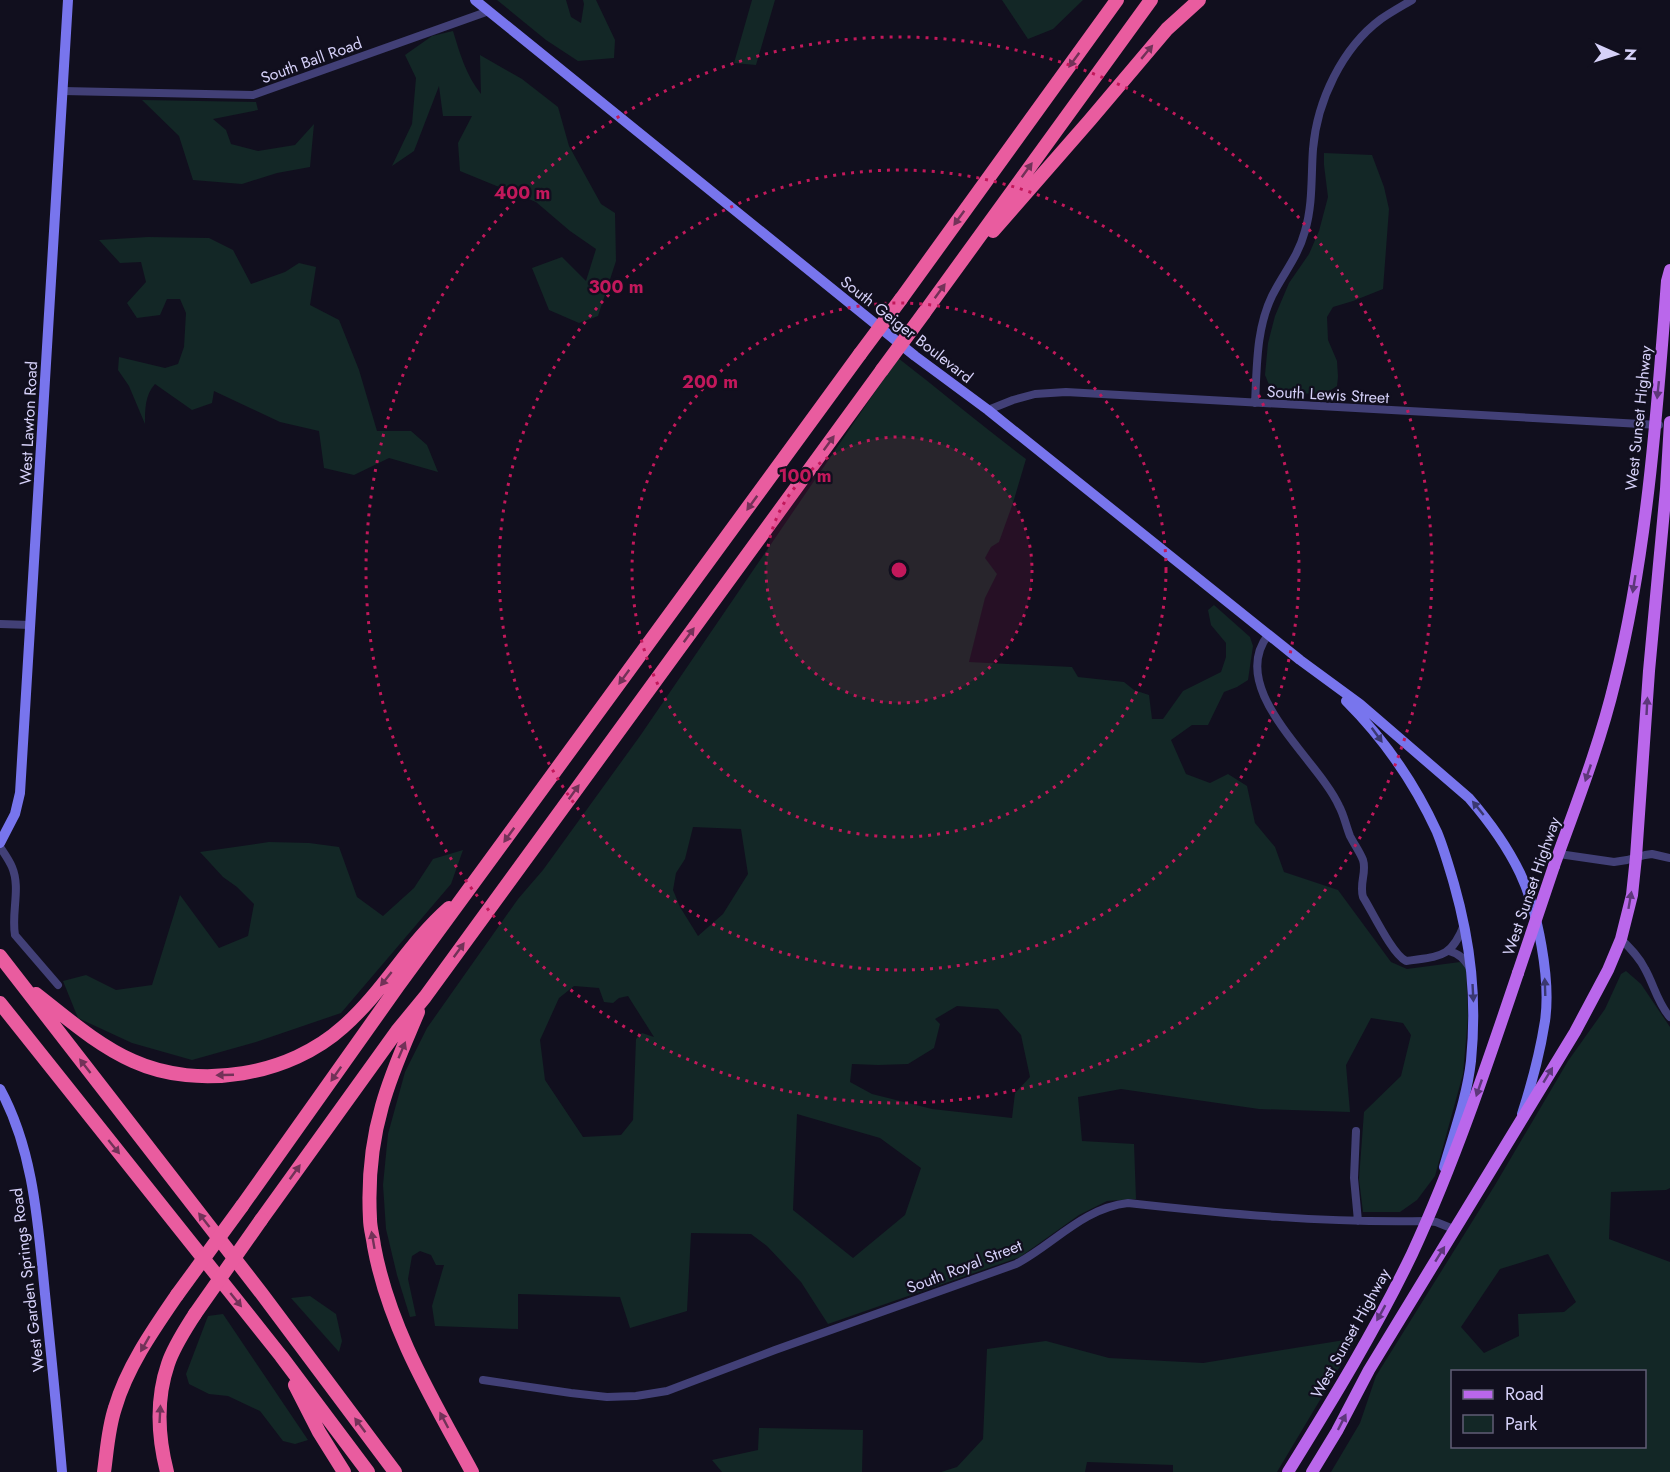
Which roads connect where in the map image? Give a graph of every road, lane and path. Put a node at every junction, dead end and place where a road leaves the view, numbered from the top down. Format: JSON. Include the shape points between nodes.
{"nodes":[{"id":1,"x":68,"y":0,"type":"edge"},
{"id":2,"x":475,"y":0,"type":"edge"},
{"id":3,"x":1117,"y":0,"type":"edge"},
{"id":4,"x":1151,"y":0,"type":"edge"},
{"id":5,"x":1199,"y":0,"type":"edge"},
{"id":6,"x":1412,"y":0,"type":"edge"},
{"id":7,"x":489,"y":11,"type":"junction"},
{"id":8,"x":63,"y":92,"type":"junction"},
{"id":9,"x":956,"y":269,"type":"junction"},
{"id":10,"x":1670,"y":270,"type":"edge"},
{"id":11,"x":1255,"y":403,"type":"junction"},
{"id":12,"x":988,"y":410,"type":"junction"},
{"id":13,"x":1670,"y":424,"type":"edge"},
{"id":14,"x":1654,"y":425,"type":"junction"},
{"id":15,"x":0,"y":624,"type":"edge"},
{"id":16,"x":31,"y":625,"type":"junction"},
{"id":17,"x":1268,"y":634,"type":"junction"},
{"id":18,"x":1323,"y":678,"type":"junction"},
{"id":19,"x":0,"y":845,"type":"edge"},
{"id":20,"x":1636,"y":857,"type":"junction"},
{"id":21,"x":1670,"y":858,"type":"edge"},
{"id":22,"x":1557,"y":860,"type":"junction"},
{"id":23,"x":469,"y":890,"type":"junction"},
{"id":24,"x":1464,"y":925,"type":"junction"},
{"id":25,"x":1621,"y":939,"type":"junction"},
{"id":26,"x":1449,"y":951,"type":"junction"},
{"id":27,"x":0,"y":956,"type":"edge"},
{"id":28,"x":1472,"y":969,"type":"junction"},
{"id":29,"x":20,"y":982,"type":"junction"},
{"id":30,"x":58,"y":985,"type":"dead end"},
{"id":31,"x":425,"y":997,"type":"junction"},
{"id":32,"x":0,"y":1003,"type":"edge"},
{"id":33,"x":1670,"y":1017,"type":"edge"},
{"id":34,"x":0,"y":1089,"type":"edge"},
{"id":35,"x":1518,"y":1126,"type":"junction"},
{"id":36,"x":1356,"y":1131,"type":"dead end"},
{"id":37,"x":1433,"y":1204,"type":"junction"},
{"id":38,"x":1358,"y":1221,"type":"junction"},
{"id":39,"x":1426,"y":1221,"type":"junction"},
{"id":40,"x":1456,"y":1230,"type":"junction"},
{"id":41,"x":281,"y":1356,"type":"junction"},
{"id":42,"x":483,"y":1380,"type":"dead end"},
{"id":43,"x":62,"y":1472,"type":"edge"},
{"id":44,"x":104,"y":1472,"type":"edge"},
{"id":45,"x":167,"y":1472,"type":"edge"},
{"id":46,"x":344,"y":1472,"type":"edge"},
{"id":47,"x":368,"y":1472,"type":"edge"},
{"id":48,"x":395,"y":1472,"type":"edge"},
{"id":49,"x":472,"y":1472,"type":"edge"},
{"id":50,"x":1288,"y":1472,"type":"edge"},
{"id":51,"x":1312,"y":1472,"type":"edge"}],
"edges":[{"from":1,"to":8,"type":"street","name":"West Lawton Road"},
{"from":2,"to":7,"type":"street","name":"South Geiger Boulevard"},
{"from":3,"to":23,"type":"highway","one_way":true,"bridge":true},
{"from":9,"to":4,"type":"highway","one_way":true},
{"from":9,"to":5,"type":"highway","one_way":true,"via":[[1167,29]]},
{"from":6,"to":11,"type":"street","via":[[1367,31],[1334,74],[1323,100],[1316,125],[1306,227],[1262,326]]},
{"from":7,"to":8,"type":"street","name":"South Ball Road","via":[[253,95]]},
{"from":7,"to":12,"type":"street","name":"South Geiger Boulevard","via":[[915,356]]},
{"from":8,"to":16,"type":"street","name":"West Lawton Road"},
{"from":31,"to":9,"type":"highway","one_way":true,"bridge":true},
{"from":10,"to":14,"type":"main road","name":"West Sunset Highway","one_way":true},
{"from":11,"to":12,"type":"street","name":"South Lewis Street","via":[[1066,392],[1013,399]]},
{"from":11,"to":14,"type":"street","name":"South Lewis Street"},
{"from":12,"to":17,"type":"street","name":"South Geiger Boulevard"},
{"from":13,"to":14,"type":"street","name":"South Lewis Street"},
{"from":20,"to":13,"type":"main road","name":"West Sunset Highway","one_way":true},
{"from":14,"to":22,"type":"main road","name":"West Sunset Highway","one_way":true,"via":[[1620,661],[1597,746]]},
{"from":15,"to":16,"type":"street"},
{"from":16,"to":19,"type":"street","name":"West Lawton Road","via":[[20,793]]},
{"from":17,"to":18,"type":"street","name":"South Geiger Boulevard"},
{"from":17,"to":26,"type":"street","via":[[1257,657],[1263,691],[1287,734],[1340,806],[1364,861],[1363,897],[1404,961]]},
{"from":18,"to":24,"type":"street","one_way":true,"via":[[1370,725],[1414,788],[1445,853]]},
{"from":35,"to":18,"type":"street","one_way":true,"via":[[1534,1076],[1546,1003],[1539,933],[1521,875],[1469,798],[1393,731]]},
{"from":19,"to":30,"type":"street","via":[[16,880],[15,935]]},
{"from":20,"to":21,"type":"street"},
{"from":20,"to":22,"type":"street","via":[[1614,862]]},
{"from":25,"to":20,"type":"main road","name":"West Sunset Highway","one_way":true},
{"from":22,"to":37,"type":"main road","name":"West Sunset Highway","one_way":true,"bridge":true,"via":[[1474,1105]]},
{"from":23,"to":29,"type":"highway","one_way":true,"via":[[431,923],[344,1027],[302,1055],[244,1074],[171,1073],[134,1062],[94,1039]]},
{"from":23,"to":44,"type":"highway","one_way":true,"bridge":true,"via":[[150,1335],[115,1408]]},
{"from":24,"to":26,"type":"street"},
{"from":24,"to":28,"type":"street"},
{"from":25,"to":33,"type":"street","via":[[1645,969]]},
{"from":35,"to":25,"type":"main road","name":"West Sunset Highway","one_way":true,"via":[[1575,1032]]},
{"from":26,"to":28,"type":"street","via":[[1457,953]]},
{"from":27,"to":29,"type":"highway"},
{"from":28,"to":37,"type":"street","one_way":true,"via":[[1473,1028],[1466,1092]]},
{"from":48,"to":29,"type":"highway","one_way":true},
{"from":45,"to":31,"type":"highway","one_way":true,"bridge":true,"via":[[161,1449],[161,1394],[178,1341],[396,1031]]},
{"from":49,"to":31,"type":"highway","one_way":true,"via":[[415,1365],[392,1312],[378,1268],[370,1221],[374,1145],[381,1107]]},
{"from":32,"to":41,"type":"highway","one_way":true},
{"from":34,"to":43,"type":"street","name":"West Garden Springs Road","via":[[28,1166],[37,1219]]},
{"from":35,"to":40,"type":"main road","name":"West Sunset Highway"},
{"from":36,"to":38,"type":"street","via":[[1354,1178]]},
{"from":37,"to":39,"type":"main road","name":"West Sunset Highway"},
{"from":38,"to":39,"type":"street","name":"South Royal Street"},
{"from":38,"to":42,"type":"street","name":"South Royal Street","via":[[1119,1204],[1091,1214],[1016,1264],[668,1390],[610,1398]]},
{"from":39,"to":40,"type":"street","name":"South Royal Street"},
{"from":39,"to":50,"type":"main road","name":"West Sunset Highway","one_way":true,"via":[[1385,1305]]},
{"from":51,"to":40,"type":"main road","name":"West Sunset Highway","one_way":true,"via":[[1369,1370]]},
{"from":41,"to":46,"type":"highway"},
{"from":41,"to":47,"type":"highway"}]}
